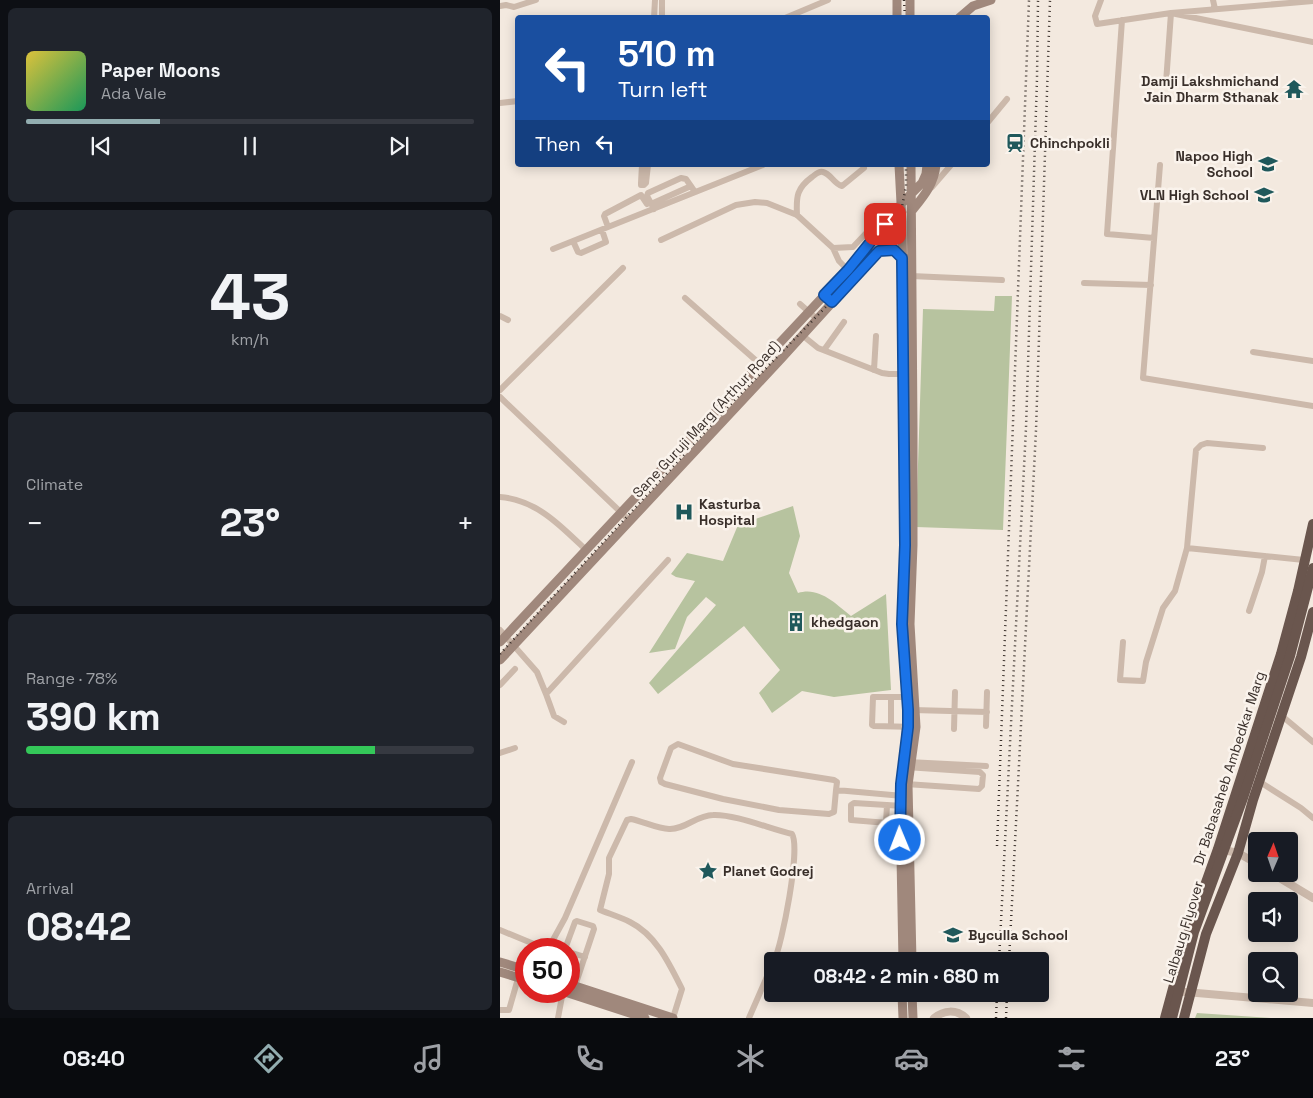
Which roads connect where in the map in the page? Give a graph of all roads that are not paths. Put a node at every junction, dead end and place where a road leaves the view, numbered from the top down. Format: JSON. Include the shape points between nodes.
{"nodes":[{"id":1,"x":512,"y":0,"type":"edge"},
{"id":2,"x":536,"y":0,"type":"edge"},
{"id":3,"x":655,"y":0,"type":"edge"},
{"id":4,"x":662,"y":0,"type":"edge"},
{"id":5,"x":828,"y":0,"type":"edge"},
{"id":6,"x":897,"y":0,"type":"edge"},
{"id":7,"x":910,"y":0,"type":"edge"},
{"id":8,"x":991,"y":0,"type":"edge"},
{"id":9,"x":1101,"y":0,"type":"edge"},
{"id":10,"x":1213,"y":0,"type":"edge"},
{"id":11,"x":1313,"y":1,"type":"edge"},
{"id":12,"x":503,"y":6,"type":"edge"},
{"id":13,"x":1215,"y":9,"type":"junction"},
{"id":14,"x":1171,"y":13,"type":"junction"},
{"id":15,"x":654,"y":15,"type":"edge"},
{"id":16,"x":662,"y":15,"type":"edge"},
{"id":17,"x":791,"y":15,"type":"edge"},
{"id":18,"x":897,"y":15,"type":"edge"},
{"id":19,"x":910,"y":15,"type":"edge"},
{"id":20,"x":962,"y":15,"type":"edge"},
{"id":21,"x":1122,"y":20,"type":"junction"},
{"id":22,"x":1313,"y":42,"type":"edge"},
{"id":23,"x":1166,"y":83,"type":"dead end"},
{"id":24,"x":1007,"y":100,"type":"dead end"},
{"id":25,"x":515,"y":101,"type":"edge"},
{"id":26,"x":500,"y":103,"type":"edge"},
{"id":27,"x":990,"y":120,"type":"edge"},
{"id":28,"x":1160,"y":164,"type":"dead end"},
{"id":29,"x":642,"y":167,"type":"edge"},
{"id":30,"x":648,"y":167,"type":"edge"},
{"id":31,"x":758,"y":167,"type":"edge"},
{"id":32,"x":899,"y":167,"type":"edge"},
{"id":33,"x":911,"y":167,"type":"edge"},
{"id":34,"x":927,"y":167,"type":"edge"},
{"id":35,"x":936,"y":167,"type":"edge"},
{"id":36,"x":949,"y":167,"type":"edge"},
{"id":37,"x":864,"y":168,"type":"dead end"},
{"id":38,"x":691,"y":186,"type":"junction"},
{"id":39,"x":695,"y":192,"type":"junction"},
{"id":40,"x":928,"y":192,"type":"junction"},
{"id":41,"x":912,"y":195,"type":"junction"},
{"id":42,"x":900,"y":206,"type":"junction"},
{"id":43,"x":651,"y":208,"type":"junction"},
{"id":44,"x":911,"y":212,"type":"junction"},
{"id":45,"x":797,"y":215,"type":"junction"},
{"id":46,"x":902,"y":222,"type":"junction"},
{"id":47,"x":605,"y":229,"type":"junction"},
{"id":48,"x":1154,"y":238,"type":"junction"},
{"id":49,"x":661,"y":240,"type":"dead end"},
{"id":50,"x":573,"y":241,"type":"junction"},
{"id":51,"x":833,"y":248,"type":"junction"},
{"id":52,"x":553,"y":249,"type":"dead end"},
{"id":53,"x":879,"y":251,"type":"junction"},
{"id":54,"x":906,"y":258,"type":"junction"},
{"id":55,"x":623,"y":268,"type":"dead end"},
{"id":56,"x":848,"y":270,"type":"junction"},
{"id":57,"x":911,"y":276,"type":"junction"},
{"id":58,"x":1002,"y":280,"type":"dead end"},
{"id":59,"x":1084,"y":283,"type":"dead end"},
{"id":60,"x":1151,"y":285,"type":"junction"},
{"id":61,"x":824,"y":295,"type":"junction"},
{"id":62,"x":686,"y":298,"type":"dead end"},
{"id":63,"x":832,"y":302,"type":"junction"},
{"id":64,"x":800,"y":304,"type":"dead end"},
{"id":65,"x":809,"y":312,"type":"junction"},
{"id":66,"x":500,"y":316,"type":"edge"},
{"id":67,"x":817,"y":319,"type":"junction"},
{"id":68,"x":508,"y":320,"type":"dead end"},
{"id":69,"x":844,"y":322,"type":"dead end"},
{"id":70,"x":802,"y":335,"type":"junction"},
{"id":71,"x":876,"y":336,"type":"dead end"},
{"id":72,"x":824,"y":350,"type":"junction"},
{"id":73,"x":1253,"y":352,"type":"dead end"},
{"id":74,"x":1313,"y":361,"type":"edge"},
{"id":75,"x":760,"y":364,"type":"junction"},
{"id":76,"x":874,"y":370,"type":"junction"},
{"id":77,"x":753,"y":371,"type":"junction"},
{"id":78,"x":908,"y":374,"type":"junction"},
{"id":79,"x":762,"y":379,"type":"junction"},
{"id":80,"x":500,"y":390,"type":"edge"},
{"id":81,"x":500,"y":397,"type":"edge"},
{"id":82,"x":1313,"y":406,"type":"edge"},
{"id":83,"x":698,"y":430,"type":"junction"},
{"id":84,"x":708,"y":438,"type":"junction"},
{"id":85,"x":1263,"y":448,"type":"dead end"},
{"id":86,"x":661,"y":470,"type":"junction"},
{"id":87,"x":670,"y":478,"type":"junction"},
{"id":88,"x":500,"y":497,"type":"edge"},
{"id":89,"x":633,"y":500,"type":"junction"},
{"id":90,"x":642,"y":508,"type":"junction"},
{"id":91,"x":621,"y":513,"type":"junction"},
{"id":92,"x":630,"y":521,"type":"junction"},
{"id":93,"x":1313,"y":524,"type":"edge"},
{"id":94,"x":1187,"y":548,"type":"junction"},
{"id":95,"x":586,"y":550,"type":"junction"},
{"id":96,"x":1265,"y":556,"type":"junction"},
{"id":97,"x":668,"y":560,"type":"dead end"},
{"id":98,"x":1308,"y":560,"type":"edge"},
{"id":99,"x":1313,"y":568,"type":"edge"},
{"id":100,"x":1313,"y":587,"type":"edge"},
{"id":101,"x":1249,"y":611,"type":"dead end"},
{"id":102,"x":1313,"y":612,"type":"edge"},
{"id":103,"x":502,"y":636,"type":"edge"},
{"id":104,"x":1123,"y":642,"type":"dead end"},
{"id":105,"x":514,"y":645,"type":"junction"},
{"id":106,"x":500,"y":660,"type":"edge"},
{"id":107,"x":515,"y":669,"type":"dead end"},
{"id":108,"x":500,"y":685,"type":"edge"},
{"id":109,"x":955,"y":692,"type":"dead end"},
{"id":110,"x":987,"y":692,"type":"dead end"},
{"id":111,"x":546,"y":694,"type":"junction"},
{"id":112,"x":891,"y":696,"type":"junction"},
{"id":113,"x":911,"y":697,"type":"junction"},
{"id":114,"x":912,"y":710,"type":"junction"},
{"id":115,"x":954,"y":712,"type":"junction"},
{"id":116,"x":986,"y":712,"type":"junction"},
{"id":117,"x":1282,"y":716,"type":"junction"},
{"id":118,"x":564,"y":722,"type":"dead end"},
{"id":119,"x":891,"y":726,"type":"junction"},
{"id":120,"x":986,"y":726,"type":"dead end"},
{"id":121,"x":912,"y":727,"type":"junction"},
{"id":122,"x":954,"y":729,"type":"dead end"},
{"id":123,"x":1313,"y":742,"type":"edge"},
{"id":124,"x":515,"y":748,"type":"dead end"},
{"id":125,"x":500,"y":753,"type":"edge"},
{"id":126,"x":632,"y":762,"type":"dead end"},
{"id":127,"x":906,"y":764,"type":"junction"},
{"id":128,"x":986,"y":766,"type":"dead end"},
{"id":129,"x":1260,"y":782,"type":"junction"},
{"id":130,"x":905,"y":784,"type":"junction"},
{"id":131,"x":836,"y":790,"type":"junction"},
{"id":132,"x":904,"y":801,"type":"junction"},
{"id":133,"x":887,"y":805,"type":"junction"},
{"id":134,"x":1313,"y":818,"type":"edge"},
{"id":135,"x":886,"y":823,"type":"junction"},
{"id":136,"x":903,"y":828,"type":"junction"},
{"id":137,"x":1218,"y":848,"type":"junction"},
{"id":138,"x":1238,"y":852,"type":"junction"},
{"id":139,"x":1248,"y":858,"type":"edge"},
{"id":140,"x":1287,"y":882,"type":"edge"},
{"id":141,"x":1313,"y":898,"type":"edge"},
{"id":142,"x":907,"y":929,"type":"junction"},
{"id":143,"x":500,"y":930,"type":"edge"},
{"id":144,"x":520,"y":938,"type":"edge"},
{"id":145,"x":553,"y":938,"type":"edge"},
{"id":146,"x":569,"y":938,"type":"edge"},
{"id":147,"x":776,"y":952,"type":"edge"},
{"id":148,"x":904,"y":952,"type":"edge"},
{"id":149,"x":911,"y":952,"type":"edge"},
{"id":150,"x":580,"y":955,"type":"edge"},
{"id":151,"x":585,"y":957,"type":"junction"},
{"id":152,"x":500,"y":962,"type":"edge"},
{"id":153,"x":580,"y":968,"type":"edge"},
{"id":154,"x":515,"y":970,"type":"edge"},
{"id":155,"x":500,"y":972,"type":"edge"},
{"id":156,"x":515,"y":973,"type":"edge"},
{"id":157,"x":764,"y":983,"type":"edge"},
{"id":158,"x":580,"y":988,"type":"edge"},
{"id":159,"x":1172,"y":990,"type":"junction"},
{"id":160,"x":1191,"y":993,"type":"junction"},
{"id":161,"x":515,"y":995,"type":"edge"},
{"id":162,"x":580,"y":997,"type":"edge"},
{"id":163,"x":906,"y":1002,"type":"edge"},
{"id":164,"x":909,"y":1002,"type":"edge"},
{"id":165,"x":560,"y":1003,"type":"edge"},
{"id":166,"x":1313,"y":1003,"type":"edge"},
{"id":167,"x":500,"y":1010,"type":"edge"},
{"id":168,"x":558,"y":1018,"type":"edge"},
{"id":169,"x":645,"y":1018,"type":"edge"},
{"id":170,"x":673,"y":1018,"type":"edge"},
{"id":171,"x":749,"y":1018,"type":"edge"},
{"id":172,"x":904,"y":1018,"type":"edge"},
{"id":173,"x":913,"y":1018,"type":"edge"},
{"id":174,"x":934,"y":1018,"type":"edge"},
{"id":175,"x":966,"y":1018,"type":"edge"},
{"id":176,"x":1165,"y":1018,"type":"edge"},
{"id":177,"x":1172,"y":1018,"type":"edge"},
{"id":178,"x":1177,"y":1018,"type":"edge"},
{"id":179,"x":1184,"y":1018,"type":"edge"}],
"edges":[{"from":1,"to":12,"type":"street"},
{"from":2,"to":12,"type":"street","via":[[514,7]]},
{"from":3,"to":15,"type":"street"},
{"from":4,"to":16,"type":"street"},
{"from":5,"to":17,"type":"street"},
{"from":6,"to":18,"type":"main road"},
{"from":7,"to":19,"type":"main road"},
{"from":8,"to":20,"type":"main road","via":[[973,6]]},
{"from":9,"to":21,"type":"street","via":[[1095,16],[1097,24]]},
{"from":10,"to":13,"type":"street"},
{"from":11,"to":13,"type":"street"},
{"from":13,"to":14,"type":"street"},
{"from":14,"to":21,"type":"street"},
{"from":14,"to":22,"type":"street"},
{"from":14,"to":23,"type":"street"},
{"from":21,"to":48,"type":"street","via":[[1107,234]]},
{"from":24,"to":27,"type":"street"},
{"from":25,"to":26,"type":"street"},
{"from":28,"to":48,"type":"street"},
{"from":29,"to":30,"type":"street","via":[[641,185],[646,183]]},
{"from":31,"to":39,"type":"street"},
{"from":32,"to":42,"type":"main road"},
{"from":33,"to":41,"type":"main road"},
{"from":34,"to":41,"type":"main road","name":"Sane Guruji Marg (Arthur Road)","via":[[922,183]]},
{"from":35,"to":40,"type":"main road"},
{"from":36,"to":40,"type":"street"},
{"from":37,"to":45,"type":"street","via":[[842,186],[824,172],[818,172],[801,187],[796,204]]},
{"from":38,"to":39,"type":"street"},
{"from":38,"to":43,"type":"street"},
{"from":38,"to":43,"type":"street","via":[[683,178],[648,193]]},
{"from":39,"to":43,"type":"street"},
{"from":40,"to":44,"type":"main road","name":"Sane Guruji Marg (Arthur Road)"},
{"from":41,"to":42,"type":"main road","name":"Sane Guruji Marg (Arthur Road)"},
{"from":41,"to":44,"type":"main road"},
{"from":42,"to":46,"type":"main road"},
{"from":42,"to":51,"type":"street","via":[[886,212],[853,247]]},
{"from":42,"to":56,"type":"main road","name":"Sane Guruji Marg (Arthur Road)"},
{"from":43,"to":47,"type":"street"},
{"from":43,"to":47,"type":"street","via":[[639,196],[604,214]]},
{"from":44,"to":46,"type":"main road","name":"Sane Guruji Marg (Arthur Road)"},
{"from":44,"to":54,"type":"main road"},
{"from":45,"to":49,"type":"street","via":[[766,203],[736,205]]},
{"from":45,"to":51,"type":"street"},
{"from":46,"to":53,"type":"main road","name":"Sane Guruji Marg (Arthur Road)"},
{"from":46,"to":54,"type":"main road"},
{"from":47,"to":50,"type":"street"},
{"from":47,"to":50,"type":"street","via":[[606,242],[589,250],[578,253]]},
{"from":48,"to":60,"type":"street"},
{"from":50,"to":52,"type":"street"},
{"from":51,"to":56,"type":"street"},
{"from":53,"to":54,"type":"main road","via":[[894,250]]},
{"from":53,"to":63,"type":"main road","name":"Sane Guruji Marg (Arthur Road)"},
{"from":54,"to":57,"type":"main road"},
{"from":54,"to":78,"type":"main road"},
{"from":55,"to":80,"type":"street"},
{"from":56,"to":61,"type":"main road","name":"Sane Guruji Marg (Arthur Road)"},
{"from":57,"to":58,"type":"street"},
{"from":57,"to":78,"type":"main road"},
{"from":59,"to":60,"type":"street"},
{"from":60,"to":82,"type":"street","via":[[1143,378]]},
{"from":61,"to":63,"type":"main road"},
{"from":61,"to":65,"type":"main road","name":"Sane Guruji Marg (Arthur Road)"},
{"from":62,"to":75,"type":"street"},
{"from":63,"to":67,"type":"main road","name":"Sane Guruji Marg (Arthur Road)"},
{"from":64,"to":65,"type":"street"},
{"from":65,"to":67,"type":"street"},
{"from":65,"to":75,"type":"main road","name":"Sane Guruji Marg (Arthur Road)"},
{"from":66,"to":68,"type":"street"},
{"from":67,"to":70,"type":"main road","name":"Sane Guruji Marg (Arthur Road)"},
{"from":69,"to":72,"type":"street"},
{"from":70,"to":72,"type":"street"},
{"from":70,"to":79,"type":"main road","name":"Sane Guruji Marg (Arthur Road)"},
{"from":71,"to":76,"type":"street"},
{"from":72,"to":76,"type":"street"},
{"from":73,"to":74,"type":"street"},
{"from":75,"to":77,"type":"main road","name":"Sane Guruji Marg (Arthur Road)"},
{"from":76,"to":78,"type":"street"},
{"from":77,"to":79,"type":"main road"},
{"from":77,"to":83,"type":"main road","name":"Sane Guruji Marg (Arthur Road)"},
{"from":78,"to":113,"type":"main road","via":[[906,624]]},
{"from":79,"to":84,"type":"main road","name":"Sane Guruji Marg (Arthur Road)"},
{"from":81,"to":91,"type":"street"},
{"from":83,"to":84,"type":"main road"},
{"from":83,"to":86,"type":"main road","name":"Sane Guruji Marg (Arthur Road)"},
{"from":84,"to":87,"type":"main road","name":"Sane Guruji Marg (Arthur Road)"},
{"from":85,"to":94,"type":"street","via":[[1207,443],[1196,450]]},
{"from":86,"to":87,"type":"main road"},
{"from":86,"to":89,"type":"main road","name":"Sane Guruji Marg (Arthur Road)"},
{"from":87,"to":90,"type":"main road","name":"Sane Guruji Marg (Arthur Road)"},
{"from":88,"to":95,"type":"street","via":[[523,502],[551,517]]},
{"from":89,"to":90,"type":"main road"},
{"from":89,"to":91,"type":"main road","name":"Sane Guruji Marg (Arthur Road)"},
{"from":90,"to":92,"type":"main road","name":"Sane Guruji Marg (Arthur Road)"},
{"from":91,"to":92,"type":"street"},
{"from":91,"to":95,"type":"main road","name":"Sane Guruji Marg (Arthur Road)"},
{"from":92,"to":105,"type":"main road","name":"Sane Guruji Marg (Arthur Road)"},
{"from":93,"to":98,"type":"highway","name":"Dr Babasaheb Ambedkar Marg"},
{"from":94,"to":96,"type":"street"},
{"from":94,"to":104,"type":"street","via":[[1175,591],[1163,608],[1143,681],[1120,680]]},
{"from":95,"to":103,"type":"main road","name":"Sane Guruji Marg (Arthur Road)"},
{"from":96,"to":98,"type":"street"},
{"from":96,"to":101,"type":"street"},
{"from":97,"to":111,"type":"street"},
{"from":98,"to":137,"type":"highway","name":"Dr Babasaheb Ambedkar Marg"},
{"from":99,"to":177,"type":"highway","name":"Lalbaug Flyover","bridge":true,"via":[[1290,656],[1194,932]]},
{"from":100,"to":178,"type":"highway","name":"Lalbaug Flyover","via":[[1295,655],[1200,933]]},
{"from":102,"to":117,"type":"highway"},
{"from":103,"to":105,"type":"street"},
{"from":105,"to":106,"type":"main road","name":"Sane Guruji Marg (Arthur Road)"},
{"from":105,"to":111,"type":"street","via":[[537,672]]},
{"from":107,"to":108,"type":"street"},
{"from":109,"to":115,"type":"street"},
{"from":110,"to":116,"type":"street"},
{"from":111,"to":118,"type":"street","via":[[554,716]]},
{"from":112,"to":113,"type":"street"},
{"from":112,"to":119,"type":"street"},
{"from":112,"to":119,"type":"street","via":[[873,696],[872,723],[874,726]]},
{"from":113,"to":114,"type":"main road"},
{"from":114,"to":115,"type":"street"},
{"from":114,"to":121,"type":"main road"},
{"from":115,"to":116,"type":"street"},
{"from":115,"to":122,"type":"street"},
{"from":116,"to":120,"type":"street"},
{"from":117,"to":123,"type":"street"},
{"from":117,"to":129,"type":"highway"},
{"from":119,"to":121,"type":"street"},
{"from":121,"to":127,"type":"main road"},
{"from":124,"to":125,"type":"street"},
{"from":126,"to":145,"type":"street"},
{"from":127,"to":128,"type":"street"},
{"from":127,"to":130,"type":"main road"},
{"from":127,"to":130,"type":"street","via":[[980,772],[983,775],[979,789]]},
{"from":129,"to":134,"type":"street"},
{"from":129,"to":138,"type":"highway"},
{"from":130,"to":132,"type":"main road"},
{"from":131,"to":131,"type":"street","via":[[837,782],[834,780],[733,764],[678,744],[671,748],[660,778],[665,784],[723,799],[779,810],[830,814],[834,812]]},
{"from":131,"to":132,"type":"street"},
{"from":132,"to":133,"type":"street"},
{"from":132,"to":136,"type":"main road"},
{"from":133,"to":135,"type":"street"},
{"from":133,"to":135,"type":"street","via":[[850,805],[851,820]]},
{"from":135,"to":136,"type":"street"},
{"from":136,"to":142,"type":"main road"},
{"from":137,"to":138,"type":"street"},
{"from":137,"to":159,"type":"highway","name":"Dr Babasaheb Ambedkar Marg","via":[[1188,932]]},
{"from":138,"to":139,"type":"street"},
{"from":138,"to":160,"type":"highway","via":[[1206,934]]},
{"from":140,"to":141,"type":"street"},
{"from":142,"to":148,"type":"main road"},
{"from":142,"to":149,"type":"main road"},
{"from":143,"to":144,"type":"street"},
{"from":146,"to":151,"type":"street","via":[[575,922],[593,926]]},
{"from":147,"to":170,"type":"street","via":[[795,855],[792,834],[728,816],[696,818],[668,830],[627,820],[609,858],[609,874],[600,910],[644,931],[663,951],[682,989]]},
{"from":150,"to":151,"type":"street"},
{"from":151,"to":153,"type":"street"},
{"from":152,"to":154,"type":"main road"},
{"from":155,"to":156,"type":"main road"},
{"from":157,"to":171,"type":"street"},
{"from":158,"to":170,"type":"main road"},
{"from":159,"to":160,"type":"street"},
{"from":159,"to":176,"type":"highway","name":"Dr Babasaheb Ambedkar Marg"},
{"from":160,"to":166,"type":"street"},
{"from":160,"to":179,"type":"highway"},
{"from":161,"to":167,"type":"street","via":[[509,1010]]},
{"from":162,"to":169,"type":"main road"},
{"from":163,"to":172,"type":"main road"},
{"from":164,"to":173,"type":"main road"},
{"from":165,"to":168,"type":"street"},
{"from":174,"to":175,"type":"street","via":[[948,1011]]}]}
